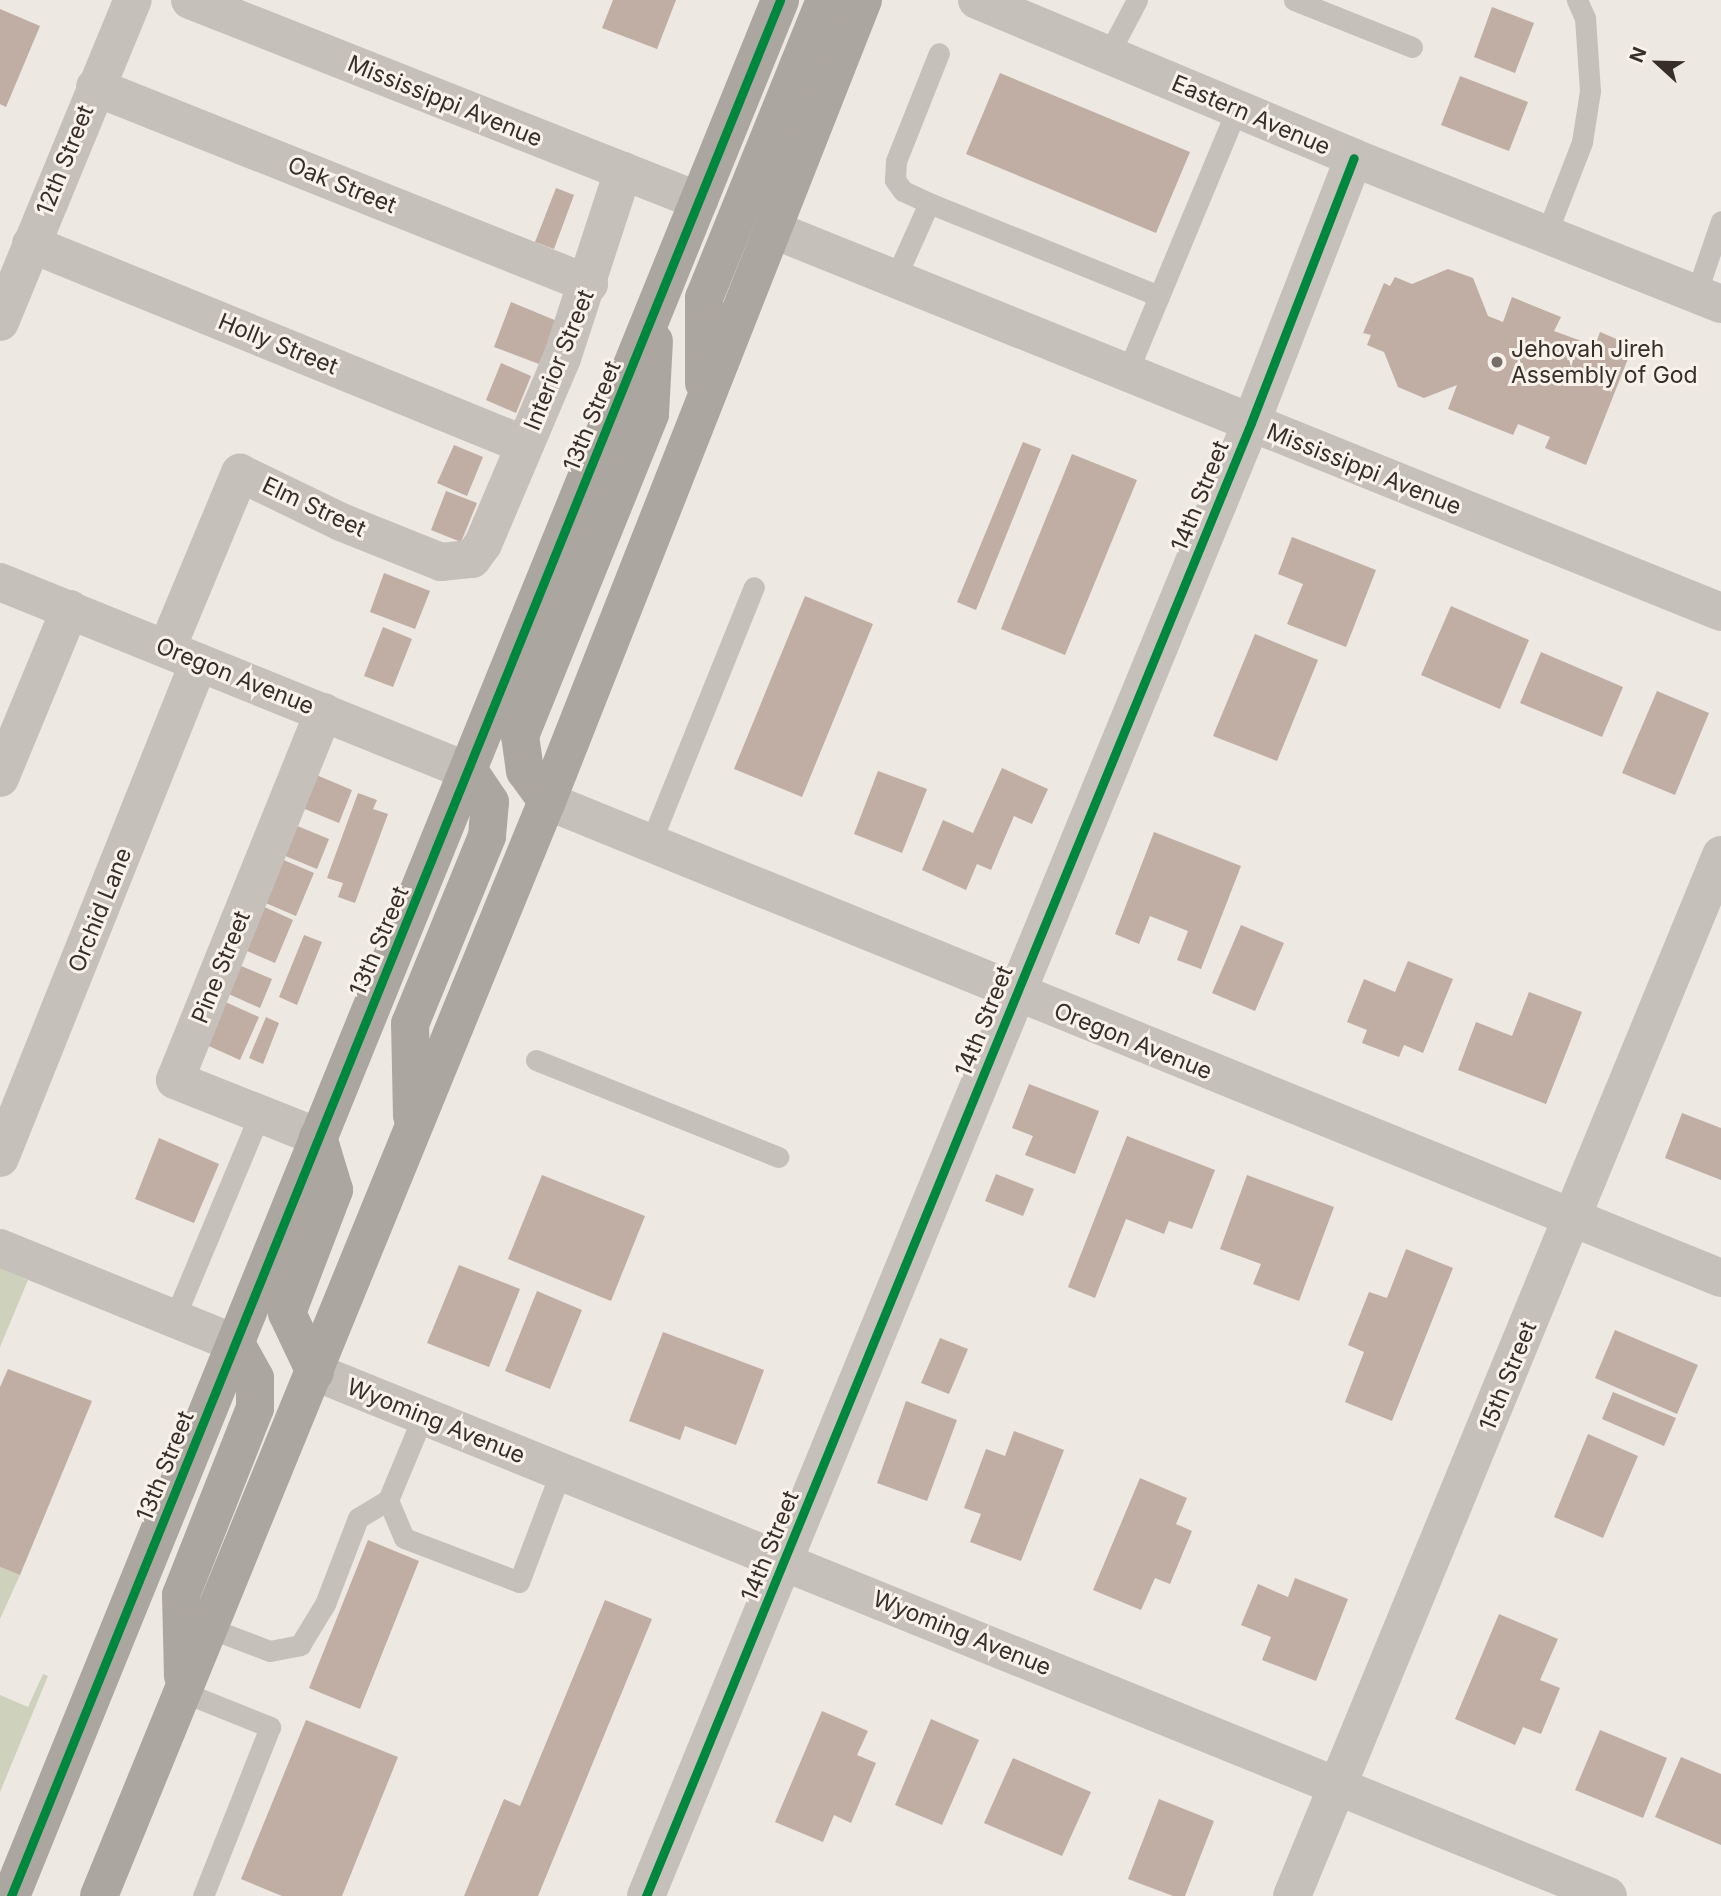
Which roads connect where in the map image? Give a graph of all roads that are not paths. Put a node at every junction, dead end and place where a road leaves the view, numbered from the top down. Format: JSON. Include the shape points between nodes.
{"nodes":[{"id":1,"x":133,"y":0,"type":"edge"},
{"id":2,"x":190,"y":0,"type":"edge"},
{"id":3,"x":780,"y":0,"type":"edge"},
{"id":4,"x":825,"y":0,"type":"edge"},
{"id":5,"x":863,"y":0,"type":"edge"},
{"id":6,"x":977,"y":0,"type":"edge"},
{"id":7,"x":1137,"y":0,"type":"edge"},
{"id":8,"x":1294,"y":0,"type":"edge"},
{"id":9,"x":1577,"y":0,"type":"edge"},
{"id":10,"x":1412,"y":47,"type":"dead end"},
{"id":11,"x":939,"y":53,"type":"dead end"},
{"id":12,"x":1108,"y":55,"type":"junction"},
{"id":13,"x":95,"y":87,"type":"junction"},
{"id":14,"x":1237,"y":109,"type":"junction"},
{"id":15,"x":1354,"y":158,"type":"junction"},
{"id":16,"x":623,"y":171,"type":"junction"},
{"id":17,"x":699,"y":201,"type":"junction"},
{"id":18,"x":929,"y":203,"type":"junction"},
{"id":19,"x":1721,"y":221,"type":"edge"},
{"id":20,"x":774,"y":230,"type":"junction"},
{"id":21,"x":1546,"y":235,"type":"junction"},
{"id":22,"x":31,"y":244,"type":"junction"},
{"id":23,"x":895,"y":279,"type":"junction"},
{"id":24,"x":589,"y":284,"type":"junction"},
{"id":25,"x":1159,"y":296,"type":"junction"},
{"id":26,"x":1708,"y":299,"type":"edge"},
{"id":27,"x":657,"y":307,"type":"junction"},
{"id":28,"x":0,"y":322,"type":"edge"},
{"id":29,"x":1127,"y":373,"type":"junction"},
{"id":30,"x":704,"y":407,"type":"junction"},
{"id":31,"x":1251,"y":423,"type":"junction"},
{"id":32,"x":525,"y":444,"type":"junction"},
{"id":33,"x":483,"y":544,"type":"joint"},
{"id":34,"x":0,"y":582,"type":"edge"},
{"id":35,"x":754,"y":587,"type":"dead end"},
{"id":36,"x":70,"y":609,"type":"junction"},
{"id":37,"x":1721,"y":612,"type":"edge"},
{"id":38,"x":183,"y":655,"type":"junction"},
{"id":39,"x":324,"y":712,"type":"junction"},
{"id":40,"x":470,"y":772,"type":"junction"},
{"id":41,"x":0,"y":778,"type":"edge"},
{"id":42,"x":547,"y":802,"type":"junction"},
{"id":43,"x":650,"y":844,"type":"junction"},
{"id":44,"x":1721,"y":855,"type":"edge"},
{"id":45,"x":1016,"y":993,"type":"junction"},
{"id":46,"x":536,"y":1060,"type":"dead end"},
{"id":47,"x":260,"y":1113,"type":"junction"},
{"id":48,"x":412,"y":1132,"type":"junction"},
{"id":49,"x":318,"y":1137,"type":"junction"},
{"id":50,"x":778,"y":1157,"type":"dead end"},
{"id":51,"x":0,"y":1158,"type":"edge"},
{"id":52,"x":1572,"y":1219,"type":"junction"},
{"id":53,"x":0,"y":1248,"type":"edge"},
{"id":54,"x":1721,"y":1278,"type":"edge"},
{"id":55,"x":174,"y":1319,"type":"junction"},
{"id":56,"x":236,"y":1344,"type":"junction"},
{"id":57,"x":315,"y":1373,"type":"junction"},
{"id":58,"x":423,"y":1416,"type":"junction"},
{"id":59,"x":561,"y":1471,"type":"junction"},
{"id":60,"x":388,"y":1500,"type":"junction"},
{"id":61,"x":785,"y":1561,"type":"junction"},
{"id":62,"x":209,"y":1628,"type":"junction"},
{"id":63,"x":183,"y":1692,"type":"junction"},
{"id":64,"x":1337,"y":1785,"type":"junction"},
{"id":65,"x":11,"y":1896,"type":"edge"},
{"id":66,"x":99,"y":1896,"type":"edge"},
{"id":67,"x":203,"y":1896,"type":"edge"},
{"id":68,"x":646,"y":1896,"type":"edge"},
{"id":69,"x":1292,"y":1896,"type":"edge"},
{"id":70,"x":1608,"y":1896,"type":"edge"}],
"edges":[{"from":1,"to":13,"type":"street","name":"12th Street"},
{"from":2,"to":16,"type":"street","name":"Mississippi Avenue"},
{"from":3,"to":17,"type":"highway","name":"13th Street"},
{"from":4,"to":30,"type":"highway","via":[[704,298]]},
{"from":5,"to":20,"type":"highway"},
{"from":6,"to":12,"type":"street","name":"Eastern Avenue"},
{"from":7,"to":12,"type":"lane"},
{"from":8,"to":10,"type":"lane"},
{"from":9,"to":21,"type":"lane","via":[[1585,18],[1590,91],[1582,142]]},
{"from":11,"to":18,"type":"lane","via":[[897,161],[895,180],[902,191]]},
{"from":12,"to":14,"type":"street","name":"Eastern Avenue"},
{"from":13,"to":22,"type":"street","name":"12th Street"},
{"from":13,"to":24,"type":"street","name":"Oak Street"},
{"from":14,"to":15,"type":"street","name":"Eastern Avenue"},
{"from":14,"to":25,"type":"lane"},
{"from":15,"to":21,"type":"street","name":"Eastern Avenue"},
{"from":15,"to":31,"type":"street","name":"14th Street"},
{"from":16,"to":17,"type":"street","name":"Mississippi Avenue"},
{"from":16,"to":24,"type":"street","name":"Interior Street"},
{"from":17,"to":27,"type":"highway","name":"13th Street"},
{"from":18,"to":23,"type":"lane"},
{"from":18,"to":25,"type":"lane"},
{"from":19,"to":26,"type":"lane"},
{"from":20,"to":23,"type":"street","name":"Mississippi Avenue"},
{"from":20,"to":30,"type":"highway"},
{"from":21,"to":26,"type":"street","name":"Eastern Avenue"},
{"from":22,"to":28,"type":"street","name":"12th Street"},
{"from":22,"to":32,"type":"street","name":"Holly Street"},
{"from":23,"to":29,"type":"street","name":"Mississippi Avenue"},
{"from":24,"to":32,"type":"street","name":"Interior Street"},
{"from":25,"to":29,"type":"lane"},
{"from":27,"to":40,"type":"highway","name":"13th Street"},
{"from":27,"to":42,"type":"highway","via":[[650,414],[520,736],[525,771]]},
{"from":29,"to":31,"type":"street","name":"Mississippi Avenue"},
{"from":30,"to":42,"type":"highway"},
{"from":31,"to":37,"type":"street","name":"Mississippi Avenue"},
{"from":31,"to":45,"type":"street","name":"14th Street"},
{"from":32,"to":33,"type":"street","name":"Interior Street"},
{"from":33,"to":38,"type":"street","name":"Elm Street","via":[[472,559],[441,562],[240,473]]},
{"from":34,"to":36,"type":"street","name":"Oregon Avenue"},
{"from":35,"to":43,"type":"lane"},
{"from":36,"to":38,"type":"street","name":"Oregon Avenue"},
{"from":36,"to":41,"type":"street"},
{"from":38,"to":39,"type":"street","name":"Oregon Avenue"},
{"from":38,"to":51,"type":"street","name":"Orchid Lane"},
{"from":39,"to":40,"type":"street","name":"Oregon Avenue"},
{"from":39,"to":47,"type":"street","name":"Pine Street","via":[[175,1080]]},
{"from":40,"to":48,"type":"highway","via":[[490,802],[487,836],[410,1024]]},
{"from":40,"to":49,"type":"highway","name":"13th Street"},
{"from":42,"to":43,"type":"street","name":"Oregon Avenue"},
{"from":42,"to":48,"type":"highway"},
{"from":43,"to":45,"type":"street","name":"Oregon Avenue"},
{"from":44,"to":52,"type":"street","name":"15th Street"},
{"from":45,"to":52,"type":"street","name":"Oregon Avenue"},
{"from":45,"to":61,"type":"street","name":"14th Street"},
{"from":46,"to":50,"type":"lane"},
{"from":47,"to":49,"type":"street","name":"Pine Street"},
{"from":47,"to":55,"type":"lane"},
{"from":48,"to":57,"type":"highway"},
{"from":49,"to":56,"type":"highway","name":"13th Street"},
{"from":49,"to":57,"type":"highway","via":[[334,1191],[287,1312]]},
{"from":52,"to":54,"type":"street","name":"Oregon Avenue"},
{"from":52,"to":64,"type":"street","name":"15th Street"},
{"from":53,"to":55,"type":"street"},
{"from":55,"to":56,"type":"street"},
{"from":56,"to":63,"type":"highway","via":[[256,1378],[255,1408],[181,1595]]},
{"from":56,"to":65,"type":"highway","name":"13th Street"},
{"from":57,"to":58,"type":"street","name":"Wyoming Avenue"},
{"from":57,"to":62,"type":"highway"},
{"from":58,"to":59,"type":"street","name":"Wyoming Avenue"},
{"from":58,"to":60,"type":"lane"},
{"from":59,"to":60,"type":"lane","via":[[519,1582],[404,1538]]},
{"from":59,"to":61,"type":"street","name":"Wyoming Avenue"},
{"from":60,"to":62,"type":"lane","via":[[358,1518],[325,1604],[300,1645],[270,1651]]},
{"from":61,"to":64,"type":"street","name":"Wyoming Avenue"},
{"from":61,"to":68,"type":"street","name":"14th Street"},
{"from":62,"to":63,"type":"highway"},
{"from":63,"to":66,"type":"highway"},
{"from":63,"to":67,"type":"lane","via":[[270,1727]]},
{"from":64,"to":69,"type":"street","name":"15th Street"},
{"from":64,"to":70,"type":"street","name":"Wyoming Avenue"}]}
